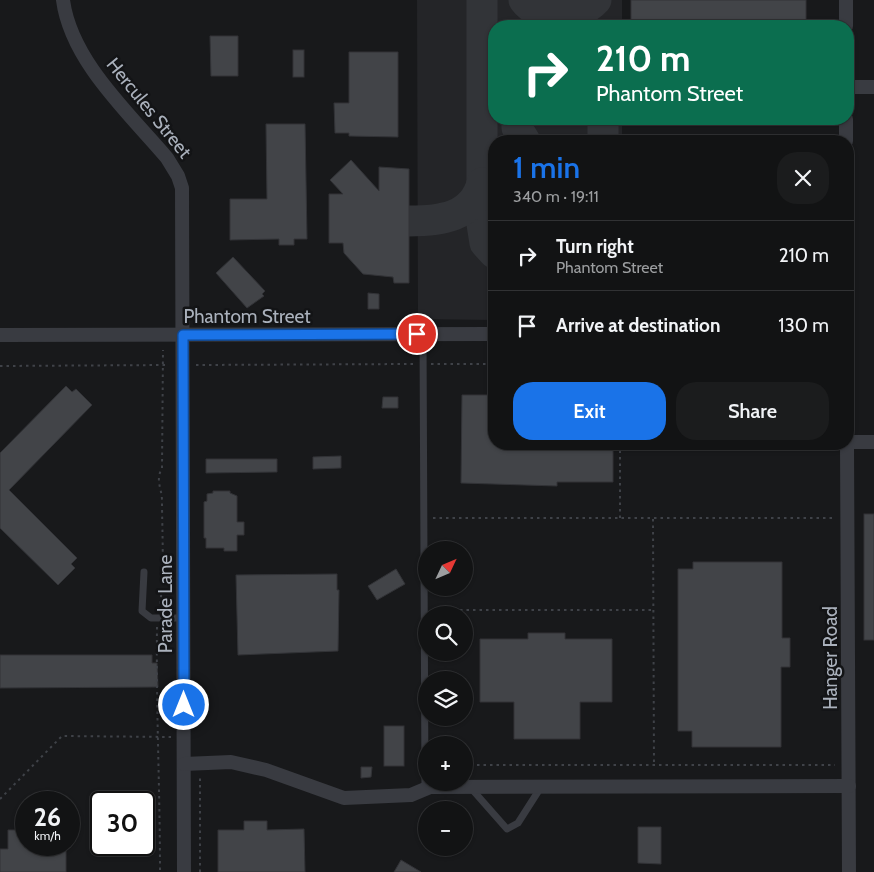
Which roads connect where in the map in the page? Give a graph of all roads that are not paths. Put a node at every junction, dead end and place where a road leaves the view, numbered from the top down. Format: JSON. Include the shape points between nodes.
{"nodes":[{"id":1,"x":63,"y":0,"type":"edge"},
{"id":2,"x":846,"y":0,"type":"edge"},
{"id":3,"x":846,"y":20,"type":"edge"},
{"id":4,"x":854,"y":87,"type":"edge"},
{"id":5,"x":874,"y":87,"type":"edge"},
{"id":6,"x":423,"y":334,"type":"junction"},
{"id":7,"x":488,"y":334,"type":"edge"},
{"id":8,"x":0,"y":335,"type":"edge"},
{"id":9,"x":183,"y":335,"type":"junction"},
{"id":10,"x":874,"y":442,"type":"edge"},
{"id":11,"x":854,"y":443,"type":"edge"},
{"id":12,"x":848,"y":450,"type":"edge"},
{"id":13,"x":144,"y":572,"type":"dead end"},
{"id":14,"x":184,"y":618,"type":"junction"},
{"id":15,"x":425,"y":736,"type":"edge"},
{"id":16,"x":184,"y":764,"type":"junction"},
{"id":17,"x":849,"y":786,"type":"junction"},
{"id":18,"x":473,"y":787,"type":"edge"},
{"id":19,"x":541,"y":787,"type":"junction"},
{"id":20,"x":473,"y":790,"type":"edge"},
{"id":21,"x":420,"y":791,"type":"edge"},
{"id":22,"x":184,"y":872,"type":"edge"},
{"id":23,"x":849,"y":872,"type":"edge"}],
"edges":[{"from":1,"to":9,"type":"street","name":"Hercules Street","via":[[68,22],[85,58],[167,158],[178,176],[183,204]]},
{"from":2,"to":3,"type":"street"},
{"from":4,"to":5,"type":"street"},
{"from":6,"to":7,"type":"street","name":"Phantom Street"},
{"from":6,"to":9,"type":"street","name":"Phantom Street"},
{"from":6,"to":15,"type":"lane"},
{"from":8,"to":9,"type":"street","name":"Phantom Street"},
{"from":9,"to":14,"type":"street","name":"Parade Lane"},
{"from":10,"to":11,"type":"street"},
{"from":12,"to":17,"type":"street","name":"Hanger Road"},
{"from":13,"to":14,"type":"lane","via":[[142,612],[146,616]]},
{"from":14,"to":16,"type":"street","name":"Parade Lane"},
{"from":16,"to":21,"type":"street","via":[[231,762],[266,770],[344,798],[411,795]]},
{"from":16,"to":22,"type":"street","name":"Parade Lane"},
{"from":17,"to":19,"type":"street"},
{"from":17,"to":23,"type":"street","name":"Hanger Road"},
{"from":18,"to":19,"type":"street"},
{"from":19,"to":20,"type":"lane","via":[[518,823],[507,829]]}]}
